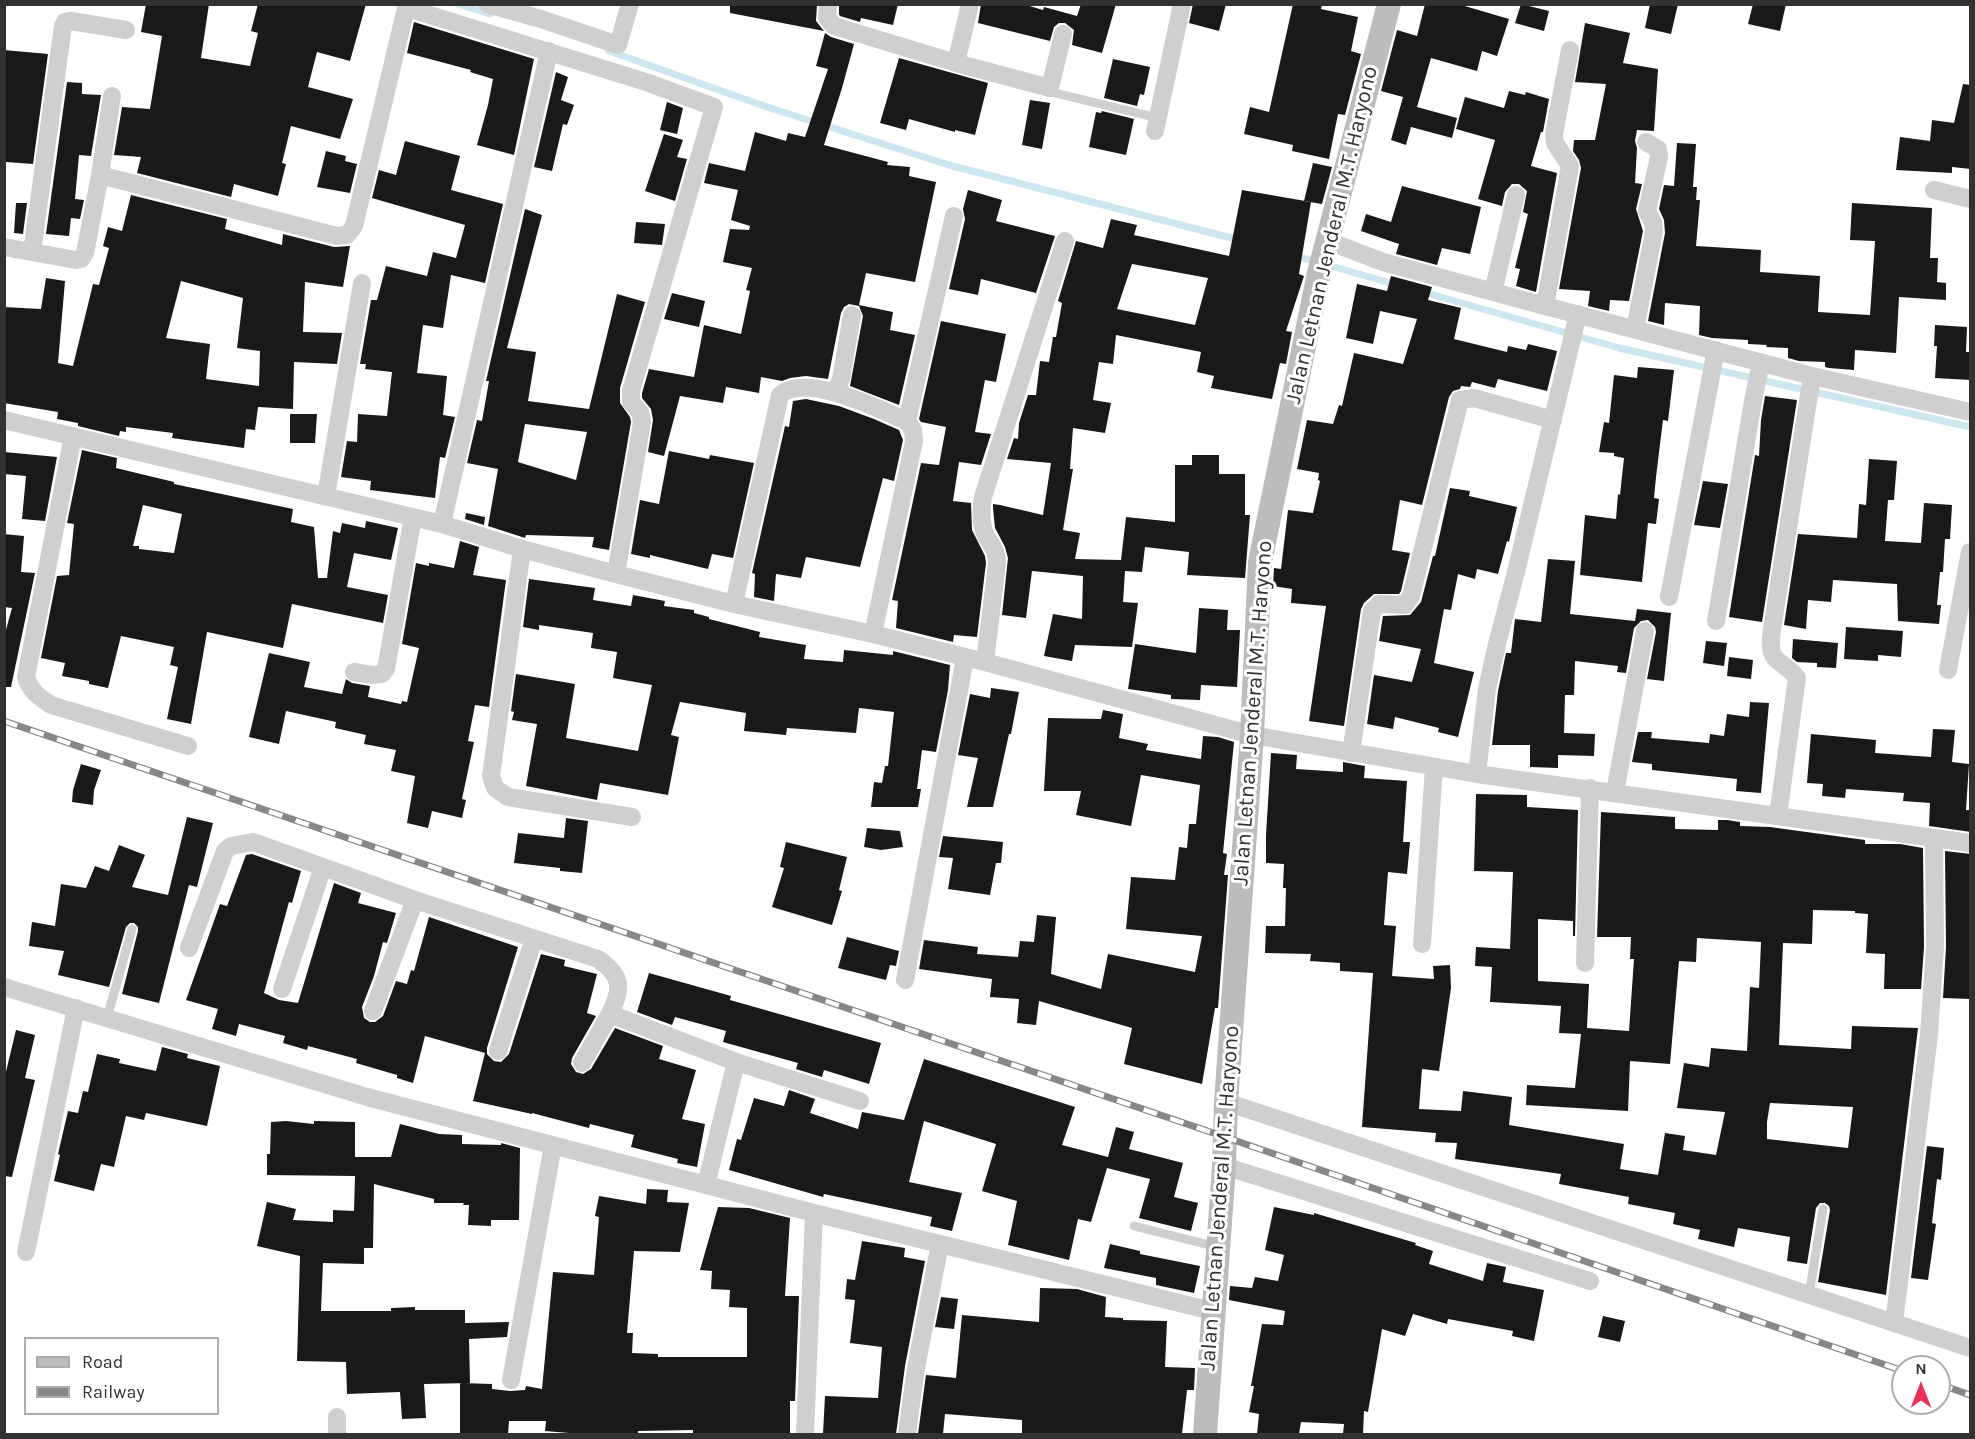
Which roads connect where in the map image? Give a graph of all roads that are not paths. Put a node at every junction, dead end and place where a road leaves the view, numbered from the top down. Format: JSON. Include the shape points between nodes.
{"nodes":[{"id":1,"x":487,"y":4,"type":"edge"},
{"id":2,"x":630,"y":4,"type":"edge"},
{"id":3,"x":828,"y":4,"type":"edge"},
{"id":4,"x":970,"y":4,"type":"edge"},
{"id":5,"x":1182,"y":4,"type":"edge"},
{"id":6,"x":1389,"y":4,"type":"edge"},
{"id":7,"x":407,"y":6,"type":"edge"},
{"id":8,"x":542,"y":15,"type":"edge"},
{"id":9,"x":126,"y":30,"type":"dead end"},
{"id":10,"x":1063,"y":34,"type":"dead end"},
{"id":11,"x":538,"y":47,"type":"junction"},
{"id":12,"x":1570,"y":50,"type":"dead end"},
{"id":13,"x":956,"y":63,"type":"junction"},
{"id":14,"x":1050,"y":88,"type":"junction"},
{"id":15,"x":112,"y":96,"type":"dead end"},
{"id":16,"x":1156,"y":125,"type":"joint"},
{"id":17,"x":1646,"y":142,"type":"dead end"},
{"id":18,"x":100,"y":175,"type":"junction"},
{"id":19,"x":1934,"y":190,"type":"dead end"},
{"id":20,"x":1516,"y":195,"type":"dead end"},
{"id":21,"x":1971,"y":199,"type":"edge"},
{"id":22,"x":954,"y":216,"type":"dead end"},
{"id":23,"x":1065,"y":240,"type":"dead end"},
{"id":24,"x":1327,"y":245,"type":"junction"},
{"id":25,"x":4,"y":247,"type":"edge"},
{"id":26,"x":32,"y":252,"type":"junction"},
{"id":27,"x":362,"y":283,"type":"dead end"},
{"id":28,"x":1493,"y":292,"type":"junction"},
{"id":29,"x":1545,"y":306,"type":"junction"},
{"id":30,"x":852,"y":315,"type":"dead end"},
{"id":31,"x":1575,"y":328,"type":"junction"},
{"id":32,"x":1635,"y":329,"type":"junction"},
{"id":33,"x":1715,"y":357,"type":"junction"},
{"id":34,"x":1760,"y":369,"type":"junction"},
{"id":35,"x":1810,"y":390,"type":"junction"},
{"id":36,"x":835,"y":392,"type":"junction"},
{"id":37,"x":1971,"y":412,"type":"edge"},
{"id":38,"x":4,"y":420,"type":"edge"},
{"id":39,"x":1553,"y":420,"type":"junction"},
{"id":40,"x":907,"y":421,"type":"junction"},
{"id":41,"x":73,"y":436,"type":"junction"},
{"id":42,"x":326,"y":496,"type":"junction"},
{"id":43,"x":413,"y":517,"type":"junction"},
{"id":44,"x":442,"y":524,"type":"junction"},
{"id":45,"x":522,"y":549,"type":"junction"},
{"id":46,"x":1971,"y":552,"type":"edge"},
{"id":47,"x":616,"y":574,"type":"junction"},
{"id":48,"x":1669,"y":597,"type":"dead end"},
{"id":49,"x":734,"y":604,"type":"junction"},
{"id":50,"x":1716,"y":621,"type":"dead end"},
{"id":51,"x":1645,"y":631,"type":"dead end"},
{"id":52,"x":873,"y":634,"type":"junction"},
{"id":53,"x":965,"y":658,"type":"junction"},
{"id":54,"x":985,"y":662,"type":"junction"},
{"id":55,"x":1948,"y":670,"type":"dead end"},
{"id":56,"x":354,"y":672,"type":"dead end"},
{"id":57,"x":1252,"y":735,"type":"junction"},
{"id":58,"x":188,"y":746,"type":"dead end"},
{"id":59,"x":1351,"y":753,"type":"junction"},
{"id":60,"x":1434,"y":767,"type":"junction"},
{"id":61,"x":1477,"y":774,"type":"junction"},
{"id":62,"x":1590,"y":789,"type":"junction"},
{"id":63,"x":1615,"y":792,"type":"junction"},
{"id":64,"x":1778,"y":816,"type":"junction"},
{"id":65,"x":632,"y":817,"type":"dead end"},
{"id":66,"x":1934,"y":839,"type":"junction"},
{"id":67,"x":1971,"y":843,"type":"edge"},
{"id":68,"x":323,"y":867,"type":"junction"},
{"id":69,"x":415,"y":900,"type":"junction"},
{"id":70,"x":132,"y":928,"type":"dead end"},
{"id":71,"x":534,"y":938,"type":"junction"},
{"id":72,"x":1422,"y":944,"type":"dead end"},
{"id":73,"x":189,"y":948,"type":"dead end"},
{"id":74,"x":1585,"y":963,"type":"dead end"},
{"id":75,"x":904,"y":980,"type":"dead end"},
{"id":76,"x":4,"y":987,"type":"edge"},
{"id":77,"x":282,"y":988,"type":"dead end"},
{"id":78,"x":76,"y":1008,"type":"junction"},
{"id":79,"x":374,"y":1011,"type":"dead end"},
{"id":80,"x":610,"y":1014,"type":"junction"},
{"id":81,"x":107,"y":1018,"type":"junction"},
{"id":82,"x":498,"y":1051,"type":"dead end"},
{"id":83,"x":736,"y":1062,"type":"junction"},
{"id":84,"x":582,"y":1063,"type":"dead end"},
{"id":85,"x":860,"y":1101,"type":"dead end"},
{"id":86,"x":1226,"y":1102,"type":"junction"},
{"id":87,"x":553,"y":1145,"type":"junction"},
{"id":88,"x":1224,"y":1166,"type":"junction"},
{"id":89,"x":706,"y":1185,"type":"junction"},
{"id":90,"x":1823,"y":1209,"type":"dead end"},
{"id":91,"x":814,"y":1213,"type":"junction"},
{"id":92,"x":1134,"y":1226,"type":"dead end"},
{"id":93,"x":940,"y":1244,"type":"junction"},
{"id":94,"x":1217,"y":1247,"type":"junction"},
{"id":95,"x":26,"y":1252,"type":"dead end"},
{"id":96,"x":1590,"y":1281,"type":"dead end"},
{"id":97,"x":1809,"y":1295,"type":"junction"},
{"id":98,"x":1212,"y":1311,"type":"junction"},
{"id":99,"x":1894,"y":1323,"type":"junction"},
{"id":100,"x":1971,"y":1348,"type":"edge"},
{"id":101,"x":511,"y":1380,"type":"dead end"},
{"id":102,"x":907,"y":1433,"type":"dead end"},
{"id":103,"x":805,"y":1434,"type":"edge"},
{"id":104,"x":1205,"y":1434,"type":"edge"}],
"edges":[{"from":1,"to":8,"type":"street"},
{"from":2,"to":8,"type":"street","via":[[618,45]]},
{"from":3,"to":13,"type":"street","via":[[827,18],[834,26]]},
{"from":4,"to":13,"type":"street"},
{"from":5,"to":16,"type":"street"},
{"from":6,"to":24,"type":"main road","name":"Jalan Letnan Jenderal M.T. Haryono"},
{"from":7,"to":11,"type":"street"},
{"from":7,"to":18,"type":"street","via":[[354,226],[347,235],[337,236]]},
{"from":8,"to":11,"type":"street"},
{"from":9,"to":26,"type":"street","via":[[71,21],[63,26]]},
{"from":10,"to":14,"type":"street"},
{"from":11,"to":44,"type":"street"},
{"from":11,"to":47,"type":"street","via":[[714,107],[631,391],[631,402],[642,417]]},
{"from":12,"to":29,"type":"street","via":[[1554,134],[1555,143],[1570,166]]},
{"from":13,"to":14,"type":"street"},
{"from":14,"to":16,"type":"lane","via":[[1051,92]]},
{"from":15,"to":18,"type":"street"},
{"from":17,"to":32,"type":"street","via":[[1658,149],[1659,157],[1647,211],[1654,231]]},
{"from":18,"to":26,"type":"street","via":[[81,259]]},
{"from":19,"to":21,"type":"street"},
{"from":20,"to":28,"type":"street"},
{"from":22,"to":40,"type":"street"},
{"from":23,"to":54,"type":"street","via":[[983,497],[985,534],[997,552]]},
{"from":24,"to":28,"type":"street"},
{"from":24,"to":57,"type":"main road","name":"Jalan Letnan Jenderal M.T. Haryono","via":[[1260,562]]},
{"from":25,"to":26,"type":"street"},
{"from":27,"to":42,"type":"street"},
{"from":28,"to":29,"type":"street"},
{"from":29,"to":31,"type":"street"},
{"from":30,"to":36,"type":"street","via":[[841,380]]},
{"from":31,"to":32,"type":"street"},
{"from":31,"to":39,"type":"street"},
{"from":32,"to":33,"type":"street"},
{"from":33,"to":34,"type":"street"},
{"from":33,"to":48,"type":"street"},
{"from":34,"to":35,"type":"street"},
{"from":34,"to":50,"type":"street"},
{"from":35,"to":37,"type":"street"},
{"from":35,"to":64,"type":"street","via":[[1771,649],[1774,657],[1797,678]]},
{"from":36,"to":40,"type":"street"},
{"from":36,"to":49,"type":"street","via":[[795,388],[780,394]]},
{"from":38,"to":41,"type":"street"},
{"from":39,"to":59,"type":"street","via":[[1474,398],[1460,400],[1411,596],[1405,605],[1379,604],[1372,611]]},
{"from":39,"to":61,"type":"street","via":[[1487,689]]},
{"from":40,"to":52,"type":"street","via":[[914,441]]},
{"from":41,"to":42,"type":"street"},
{"from":41,"to":58,"type":"street","via":[[26,677],[28,686],[51,705]]},
{"from":42,"to":43,"type":"street"},
{"from":43,"to":44,"type":"street"},
{"from":43,"to":56,"type":"street","via":[[386,669],[382,674],[372,675]]},
{"from":44,"to":45,"type":"street"},
{"from":45,"to":47,"type":"street"},
{"from":45,"to":65,"type":"street","via":[[491,776],[495,788],[508,797]]},
{"from":46,"to":55,"type":"street"},
{"from":47,"to":49,"type":"street"},
{"from":49,"to":52,"type":"street"},
{"from":51,"to":63,"type":"street"},
{"from":52,"to":53,"type":"street"},
{"from":53,"to":54,"type":"street"},
{"from":53,"to":75,"type":"street"},
{"from":54,"to":57,"type":"street"},
{"from":57,"to":59,"type":"street"},
{"from":57,"to":86,"type":"main road","name":"Jalan Letnan Jenderal M.T. Haryono"},
{"from":59,"to":60,"type":"street"},
{"from":60,"to":61,"type":"street"},
{"from":60,"to":72,"type":"street"},
{"from":61,"to":62,"type":"street"},
{"from":62,"to":63,"type":"street"},
{"from":62,"to":74,"type":"street"},
{"from":63,"to":64,"type":"street"},
{"from":64,"to":66,"type":"street"},
{"from":66,"to":67,"type":"street"},
{"from":66,"to":99,"type":"street","via":[[1935,947],[1929,1035]]},
{"from":68,"to":69,"type":"street"},
{"from":68,"to":73,"type":"street","via":[[253,842],[231,846],[225,851]]},
{"from":68,"to":77,"type":"street"},
{"from":69,"to":71,"type":"street"},
{"from":69,"to":79,"type":"street"},
{"from":70,"to":81,"type":"lane"},
{"from":71,"to":80,"type":"street","via":[[598,959],[616,974],[619,986]]},
{"from":71,"to":82,"type":"street"},
{"from":76,"to":78,"type":"street"},
{"from":78,"to":81,"type":"street"},
{"from":78,"to":95,"type":"street"},
{"from":80,"to":83,"type":"street"},
{"from":80,"to":84,"type":"street"},
{"from":81,"to":87,"type":"street","via":[[367,1096]]},
{"from":83,"to":85,"type":"street"},
{"from":83,"to":89,"type":"street"},
{"from":86,"to":88,"type":"main road","name":"Jalan Letnan Jenderal M.T. Haryono"},
{"from":86,"to":97,"type":"street"},
{"from":87,"to":89,"type":"street"},
{"from":87,"to":101,"type":"street"},
{"from":88,"to":94,"type":"main road","name":"Jalan Letnan Jenderal M.T. Haryono"},
{"from":88,"to":96,"type":"street"},
{"from":89,"to":91,"type":"street"},
{"from":90,"to":97,"type":"lane"},
{"from":91,"to":93,"type":"street"},
{"from":91,"to":103,"type":"street"},
{"from":92,"to":94,"type":"lane"},
{"from":93,"to":98,"type":"street"},
{"from":93,"to":102,"type":"street"},
{"from":94,"to":98,"type":"main road","name":"Jalan Letnan Jenderal M.T. Haryono"},
{"from":97,"to":99,"type":"street"},
{"from":98,"to":104,"type":"main road","name":"Jalan Letnan Jenderal M.T. Haryono"},
{"from":99,"to":100,"type":"street"}]}
